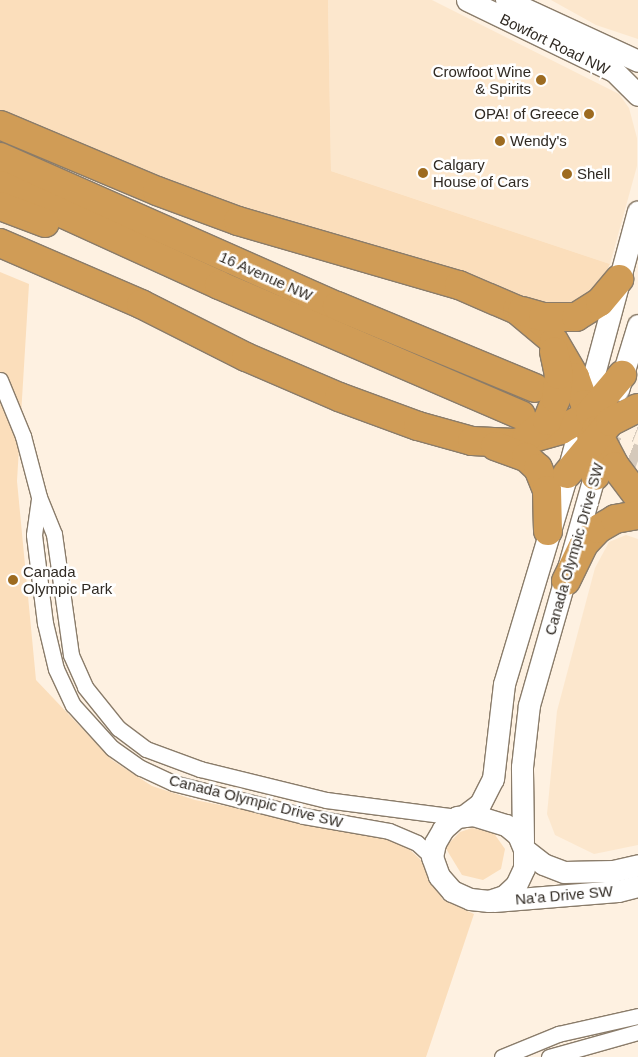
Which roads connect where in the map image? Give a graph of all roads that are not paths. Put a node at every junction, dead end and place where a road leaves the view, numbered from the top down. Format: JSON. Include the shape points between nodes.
{"nodes":[{"id":1,"x":467,"y":0,"type":"edge"},
{"id":2,"x":506,"y":0,"type":"edge"},
{"id":3,"x":638,"y":61,"type":"edge"},
{"id":4,"x":638,"y":96,"type":"edge"},
{"id":5,"x":0,"y":125,"type":"edge"},
{"id":6,"x":0,"y":157,"type":"edge"},
{"id":7,"x":0,"y":185,"type":"edge"},
{"id":8,"x":0,"y":206,"type":"edge"},
{"id":9,"x":638,"y":211,"type":"edge"},
{"id":10,"x":0,"y":243,"type":"edge"},
{"id":11,"x":0,"y":251,"type":"edge"},
{"id":12,"x":619,"y":279,"type":"junction"},
{"id":13,"x":219,"y":285,"type":"junction"},
{"id":14,"x":141,"y":304,"type":"junction"},
{"id":15,"x":517,"y":310,"type":"junction"},
{"id":16,"x":638,"y":325,"type":"edge"},
{"id":17,"x":547,"y":334,"type":"junction"},
{"id":18,"x":622,"y":375,"type":"joint"},
{"id":19,"x":0,"y":380,"type":"edge"},
{"id":20,"x":535,"y":388,"type":"dead end"},
{"id":21,"x":638,"y":408,"type":"edge"},
{"id":22,"x":521,"y":415,"type":"dead end"},
{"id":23,"x":593,"y":420,"type":"junction"},
{"id":24,"x":487,"y":443,"type":"junction"},
{"id":25,"x":515,"y":443,"type":"junction"},
{"id":26,"x":567,"y":474,"type":"joint"},
{"id":27,"x":595,"y":476,"type":"joint"},
{"id":28,"x":638,"y":496,"type":"edge"},
{"id":29,"x":39,"y":497,"type":"junction"},
{"id":30,"x":638,"y":515,"type":"edge"},
{"id":31,"x":548,"y":531,"type":"junction"},
{"id":32,"x":566,"y":581,"type":"junction"},
{"id":33,"x":461,"y":816,"type":"junction"},
{"id":34,"x":524,"y":845,"type":"junction"},
{"id":35,"x":432,"y":857,"type":"junction"},
{"id":36,"x":638,"y":865,"type":"edge"},
{"id":37,"x":638,"y":886,"type":"edge"},
{"id":38,"x":488,"y":901,"type":"junction"},
{"id":39,"x":638,"y":1016,"type":"edge"},
{"id":40,"x":638,"y":1032,"type":"edge"},
{"id":41,"x":502,"y":1057,"type":"edge"},
{"id":42,"x":549,"y":1057,"type":"edge"}],
"edges":[{"from":1,"to":4,"type":"street","name":"Bowfort Road NW","via":[[614,71]]},
{"from":2,"to":3,"type":"street","name":"Bowfort Road NW"},
{"from":5,"to":15,"type":"highway","via":[[238,221],[459,284]]},
{"from":6,"to":20,"type":"highway","name":"16 Avenue NW","via":[[337,306]]},
{"from":7,"to":13,"type":"highway","name":"16 Avenue NW"},
{"from":8,"to":13,"type":"highway"},
{"from":9,"to":12,"type":"street"},
{"from":10,"to":14,"type":"highway"},
{"from":11,"to":14,"type":"highway"},
{"from":12,"to":15,"type":"highway","via":[[600,302],[576,317],[543,317]]},
{"from":12,"to":23,"type":"street"},
{"from":13,"to":22,"type":"highway","name":"16 Avenue NW"},
{"from":14,"to":24,"type":"highway","via":[[339,397],[418,426]]},
{"from":15,"to":17,"type":"highway"},
{"from":16,"to":18,"type":"street"},
{"from":17,"to":23,"type":"highway","via":[[564,356]]},
{"from":17,"to":25,"type":"highway","via":[[559,375],[556,400],[539,430]]},
{"from":18,"to":23,"type":"highway"},
{"from":19,"to":29,"type":"street","name":"Canada Olympic Drive SW","via":[[23,436]]},
{"from":21,"to":23,"type":"highway"},
{"from":23,"to":25,"type":"highway","via":[[541,438]]},
{"from":23,"to":26,"type":"highway"},
{"from":23,"to":27,"type":"highway"},
{"from":23,"to":28,"type":"highway"},
{"from":24,"to":25,"type":"highway"},
{"from":24,"to":31,"type":"highway","via":[[526,457],[538,468],[547,490]]},
{"from":26,"to":31,"type":"street","name":"Canada Olympic Drive SW"},
{"from":27,"to":32,"type":"street","name":"Canada Olympic Drive SW"},
{"from":29,"to":33,"type":"street","name":"Canada Olympic Drive SW","via":[[54,534],[66,638],[77,672],[95,702],[132,739],[178,763],[326,800]]},
{"from":29,"to":35,"type":"street","name":"Canada Olympic Drive SW","via":[[34,535],[45,623],[56,669],[77,710],[112,748],[141,768],[173,783],[304,816],[389,831],[417,843]]},
{"from":30,"to":32,"type":"highway","via":[[615,519],[598,529],[584,544]]},
{"from":31,"to":33,"type":"street","name":"Canada Olympic Drive SW","via":[[504,684],[494,779],[480,804]]},
{"from":32,"to":34,"type":"street","name":"Canada Olympic Drive SW","via":[[529,705],[523,759]]},
{"from":33,"to":34,"type":"street","via":[[482,816],[498,821]]},
{"from":33,"to":35,"type":"street","via":[[438,836]]},
{"from":34,"to":36,"type":"street","name":"Na'a Drive SW","via":[[543,864],[564,872],[613,871]]},
{"from":34,"to":38,"type":"street","via":[[524,868],[516,884],[504,896]]},
{"from":35,"to":38,"type":"street","via":[[439,876],[452,891],[470,899]]},
{"from":37,"to":38,"type":"street","name":"Na'a Drive SW","via":[[618,891]]},
{"from":39,"to":41,"type":"street","via":[[558,1034]]},
{"from":40,"to":42,"type":"street"}]}
